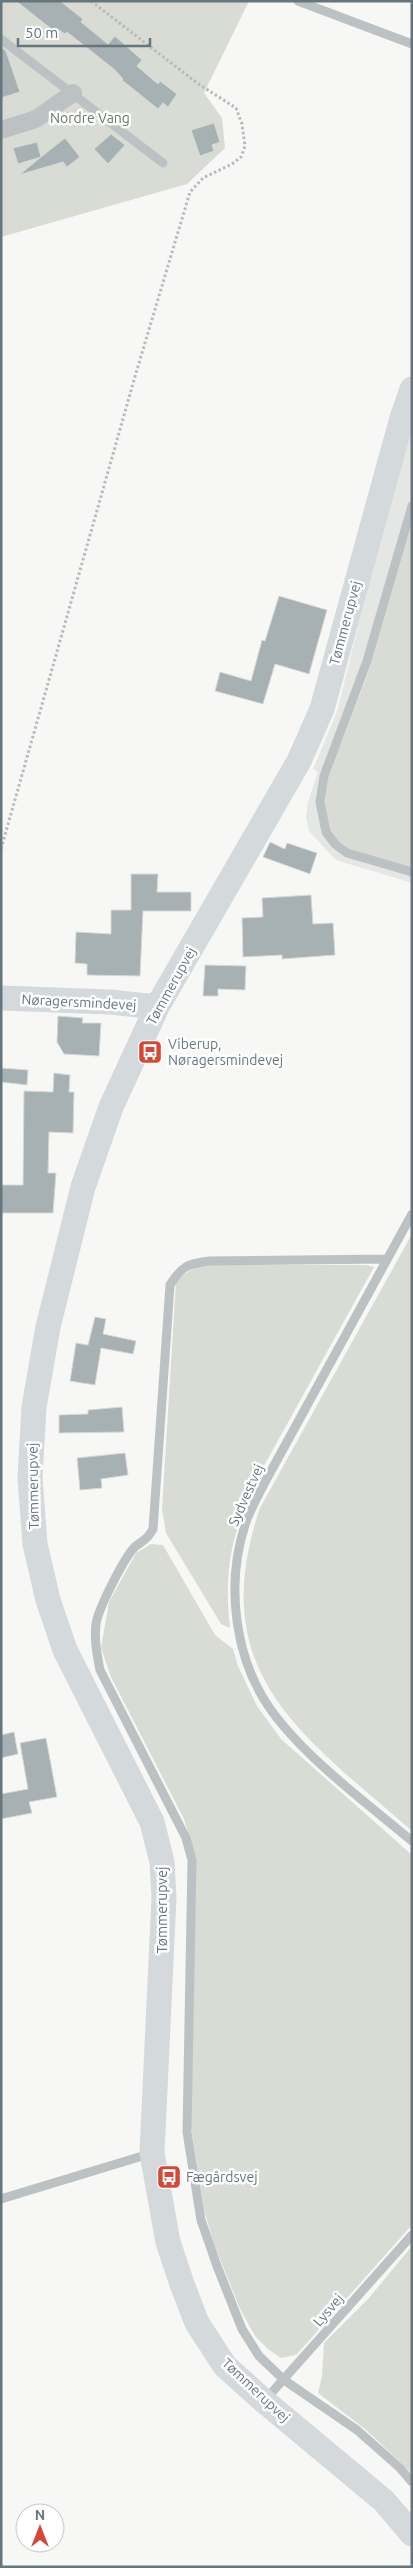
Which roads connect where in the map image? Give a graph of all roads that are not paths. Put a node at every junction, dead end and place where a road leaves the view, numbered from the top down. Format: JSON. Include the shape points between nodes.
{"nodes":[{"id":1,"x":298,"y":1,"type":"edge"},
{"id":2,"x":1,"y":39,"type":"edge"},
{"id":3,"x":412,"y":44,"type":"edge"},
{"id":4,"x":72,"y":94,"type":"junction"},
{"id":5,"x":1,"y":130,"type":"edge"},
{"id":6,"x":163,"y":163,"type":"dead end"},
{"id":7,"x":412,"y":390,"type":"edge"},
{"id":8,"x":412,"y":506,"type":"edge"},
{"id":9,"x":412,"y":872,"type":"edge"},
{"id":10,"x":1,"y":998,"type":"edge"},
{"id":11,"x":157,"y":1007,"type":"junction"},
{"id":12,"x":412,"y":1214,"type":"edge"},
{"id":13,"x":387,"y":1259,"type":"junction"},
{"id":14,"x":412,"y":1841,"type":"edge"},
{"id":15,"x":152,"y":2153,"type":"junction"},
{"id":16,"x":1,"y":2198,"type":"edge"},
{"id":17,"x":412,"y":2235,"type":"edge"},
{"id":18,"x":284,"y":2380,"type":"junction"},
{"id":19,"x":264,"y":2401,"type":"junction"},
{"id":20,"x":412,"y":2482,"type":"edge"},
{"id":21,"x":412,"y":2534,"type":"edge"}],
"edges":[{"from":1,"to":3,"type":"lane"},
{"from":2,"to":4,"type":"lane"},
{"from":4,"to":5,"type":"street","via":[[36,120]]},
{"from":4,"to":6,"type":"lane"},
{"from":7,"to":11,"type":"street","name":"Tømmerupvej","via":[[322,709],[300,761]]},
{"from":8,"to":9,"type":"lane","via":[[367,661],[324,776],[320,802],[326,832],[347,854]]},
{"from":10,"to":11,"type":"street","name":"Nøragersmindevej"},
{"from":11,"to":15,"type":"street","name":"Tømmerupvej","via":[[111,1107],[83,1187],[48,1328],[34,1407],[30,1478],[35,1544],[48,1600],[65,1650],[152,1822],[162,1862],[164,1898]]},
{"from":12,"to":13,"type":"lane","name":"Sydvestvej"},
{"from":13,"to":14,"type":"lane","name":"Sydvestvej","via":[[247,1519],[237,1560],[234,1601],[240,1643],[255,1682],[276,1718],[304,1748]]},
{"from":13,"to":18,"type":"lane","via":[[209,1261],[190,1264],[179,1271],[170,1285],[153,1529],[148,1539],[133,1548],[96,1622],[95,1645],[100,1670],[186,1838],[192,1860],[187,2132],[201,2220],[242,2329],[259,2356]]},
{"from":15,"to":16,"type":"lane"},
{"from":15,"to":19,"type":"street","name":"Tømmerupvej","via":[[168,2242],[197,2323],[225,2366]]},
{"from":17,"to":18,"type":"lane","name":"Lysvej"},
{"from":18,"to":19,"type":"lane","name":"Lysvej"},
{"from":18,"to":20,"type":"lane","via":[[356,2430]]},
{"from":19,"to":21,"type":"street","name":"Tømmerupvej","via":[[384,2501]]}]}
